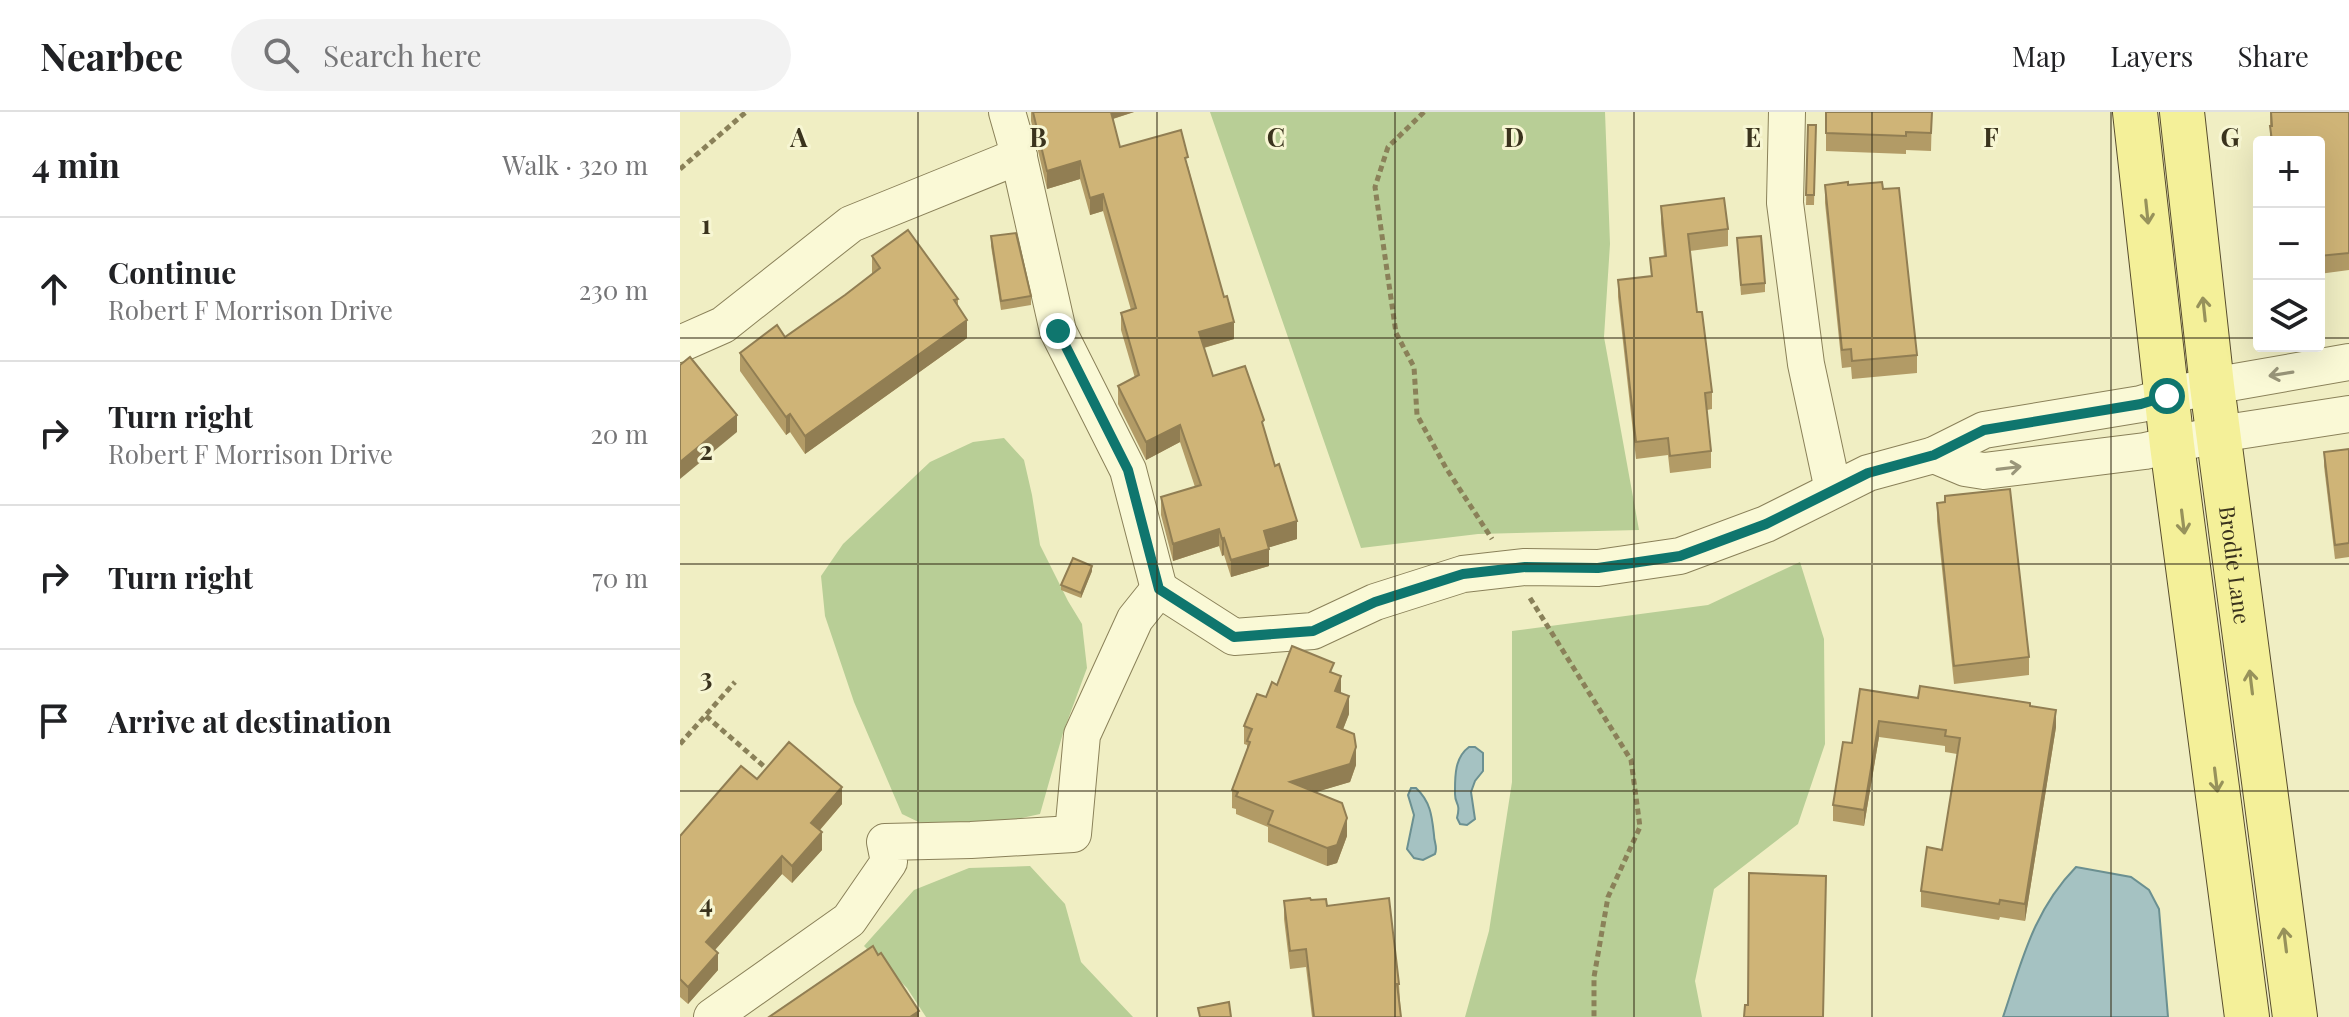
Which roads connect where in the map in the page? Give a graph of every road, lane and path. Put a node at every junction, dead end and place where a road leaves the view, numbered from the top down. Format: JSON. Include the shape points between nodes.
{"nodes":[{"id":1,"x":746,"y":112,"type":"edge"},
{"id":2,"x":1007,"y":112,"type":"edge"},
{"id":3,"x":1787,"y":112,"type":"edge"},
{"id":4,"x":2135,"y":112,"type":"edge"},
{"id":5,"x":2182,"y":112,"type":"edge"},
{"id":6,"x":1019,"y":156,"type":"junction"},
{"id":7,"x":680,"y":169,"type":"edge"},
{"id":8,"x":680,"y":344,"type":"edge"},
{"id":9,"x":2349,"y":362,"type":"edge"},
{"id":10,"x":2212,"y":386,"type":"junction"},
{"id":11,"x":2167,"y":396,"type":"junction"},
{"id":12,"x":2349,"y":414,"type":"edge"},
{"id":13,"x":2219,"y":434,"type":"junction"},
{"id":14,"x":2172,"y":445,"type":"junction"},
{"id":15,"x":1934,"y":455,"type":"junction"},
{"id":16,"x":1833,"y":490,"type":"junction"},
{"id":17,"x":1159,"y":589,"type":"junction"},
{"id":18,"x":735,"y":682,"type":"dead end"},
{"id":19,"x":706,"y":716,"type":"junction"},
{"id":20,"x":680,"y":744,"type":"edge"},
{"id":21,"x":767,"y":769,"type":"edge"},
{"id":22,"x":712,"y":1017,"type":"edge"},
{"id":23,"x":2247,"y":1017,"type":"edge"},
{"id":24,"x":2295,"y":1017,"type":"edge"}],
"edges":[{"from":1,"to":7,"type":"path"},
{"from":2,"to":6,"type":"lane"},
{"from":3,"to":16,"type":"lane","via":[[1785,203],[1806,364]]},
{"from":4,"to":11,"type":"main road","one_way":true},
{"from":10,"to":5,"type":"main road","name":"Brodie Lane","one_way":true},
{"from":6,"to":8,"type":"lane","via":[[851,224],[723,325]]},
{"from":6,"to":17,"type":"lane","via":[[1058,331],[1128,470]]},
{"from":9,"to":10,"type":"lane","one_way":true},
{"from":10,"to":11,"type":"lane"},
{"from":10,"to":13,"type":"main road","name":"Brodie Lane"},
{"from":11,"to":14,"type":"main road"},
{"from":11,"to":15,"type":"lane","via":[[1984,430]]},
{"from":12,"to":13,"type":"lane"},
{"from":13,"to":14,"type":"lane"},
{"from":24,"to":13,"type":"main road","name":"Brodie Lane","one_way":true},
{"from":15,"to":14,"type":"lane","one_way":true,"via":[[1984,471]]},
{"from":14,"to":23,"type":"main road","one_way":true},
{"from":15,"to":16,"type":"lane","via":[[1868,473]]},
{"from":16,"to":17,"type":"lane","via":[[1766,524],[1680,556],[1598,568],[1525,567],[1463,574],[1375,602],[1313,631],[1234,637]]},
{"from":17,"to":22,"type":"lane","via":[[1135,619],[1082,735],[1073,834],[885,842],[889,862],[849,920]]},
{"from":18,"to":19,"type":"path"},
{"from":19,"to":20,"type":"path"},
{"from":19,"to":21,"type":"path"}]}
